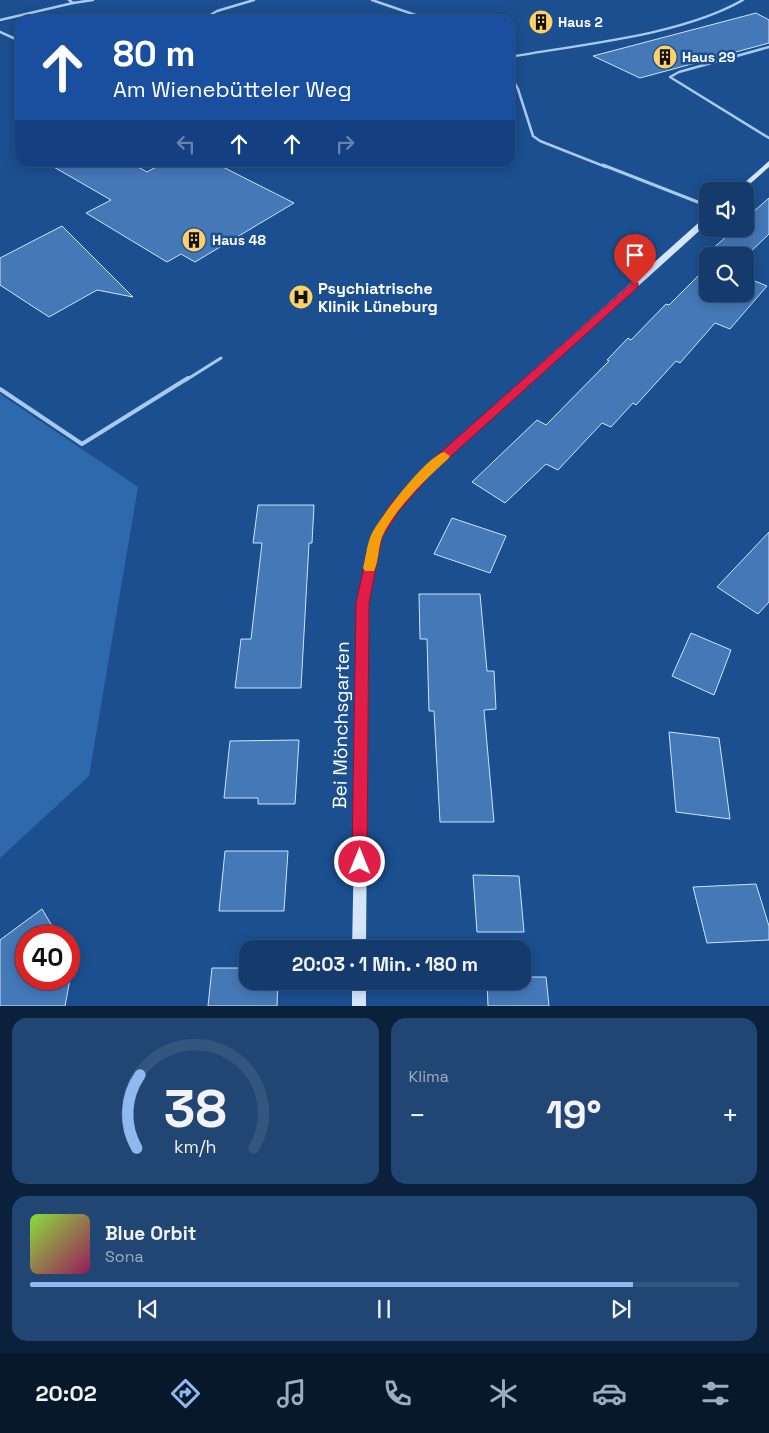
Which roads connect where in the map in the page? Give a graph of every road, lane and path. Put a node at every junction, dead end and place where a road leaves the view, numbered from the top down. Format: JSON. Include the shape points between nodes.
{"nodes":[{"id":1,"x":69,"y":0,"type":"edge"},
{"id":2,"x":93,"y":0,"type":"edge"},
{"id":3,"x":254,"y":0,"type":"edge"},
{"id":4,"x":372,"y":0,"type":"edge"},
{"id":5,"x":743,"y":0,"type":"edge"},
{"id":6,"x":73,"y":2,"type":"junction"},
{"id":7,"x":20,"y":15,"type":"edge"},
{"id":8,"x":210,"y":15,"type":"edge"},
{"id":9,"x":416,"y":15,"type":"edge"},
{"id":10,"x":15,"y":16,"type":"edge"},
{"id":11,"x":0,"y":20,"type":"edge"},
{"id":12,"x":0,"y":32,"type":"edge"},
{"id":13,"x":15,"y":40,"type":"edge"},
{"id":14,"x":769,"y":46,"type":"edge"},
{"id":15,"x":515,"y":56,"type":"edge"},
{"id":16,"x":515,"y":83,"type":"edge"},
{"id":17,"x":769,"y":138,"type":"edge"},
{"id":18,"x":769,"y":163,"type":"edge"},
{"id":19,"x":748,"y":182,"type":"edge"},
{"id":20,"x":699,"y":203,"type":"edge"},
{"id":21,"x":699,"y":227,"type":"edge"},
{"id":22,"x":221,"y":358,"type":"dead end"},
{"id":23,"x":0,"y":389,"type":"edge"},
{"id":24,"x":359,"y":940,"type":"edge"},
{"id":25,"x":359,"y":990,"type":"edge"},
{"id":26,"x":359,"y":1006,"type":"edge"}],
"edges":[{"from":1,"to":6,"type":"lane"},
{"from":2,"to":6,"type":"lane"},
{"from":3,"to":8,"type":"lane"},
{"from":4,"to":9,"type":"lane"},
{"from":5,"to":15,"type":"lane","via":[[713,14],[671,27]]},
{"from":6,"to":7,"type":"lane"},
{"from":10,"to":11,"type":"lane"},
{"from":12,"to":13,"type":"lane"},
{"from":14,"to":17,"type":"lane","via":[[670,77]]},
{"from":16,"to":20,"type":"lane","via":[[533,136],[540,141]]},
{"from":18,"to":19,"type":"street"},
{"from":21,"to":24,"type":"street","name":"Bei Mönchsgarten","via":[[426,472],[394,508],[377,536],[362,603]]},
{"from":22,"to":23,"type":"lane","via":[[82,444]]},
{"from":25,"to":26,"type":"street"}]}
